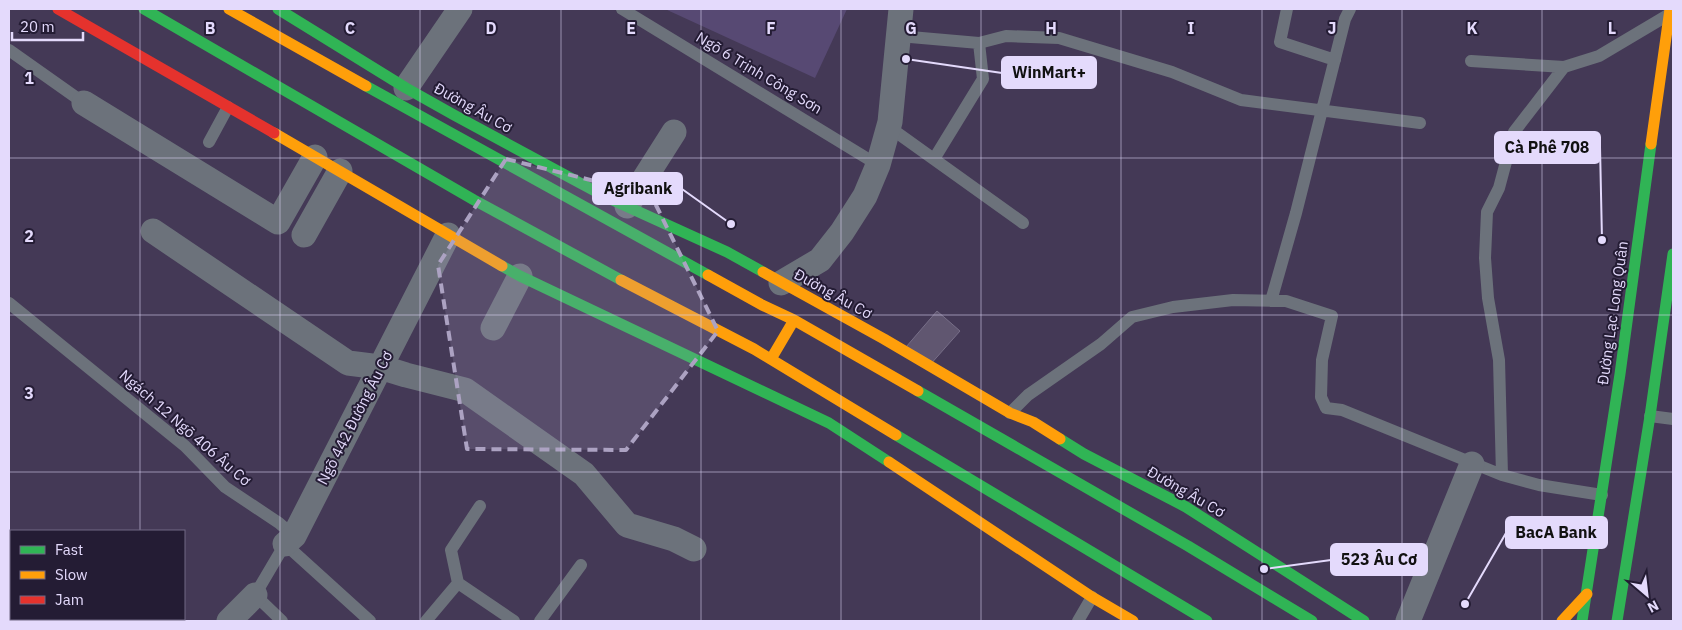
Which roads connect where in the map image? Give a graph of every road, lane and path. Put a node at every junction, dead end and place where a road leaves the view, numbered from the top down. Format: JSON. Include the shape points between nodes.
{"nodes":[{"id":1,"x":58,"y":9,"type":"edge"},
{"id":2,"x":144,"y":9,"type":"edge"},
{"id":3,"x":228,"y":9,"type":"edge"},
{"id":4,"x":278,"y":9,"type":"edge"},
{"id":5,"x":460,"y":9,"type":"edge"},
{"id":6,"x":622,"y":9,"type":"edge"},
{"id":7,"x":901,"y":9,"type":"edge"},
{"id":8,"x":1287,"y":9,"type":"edge"},
{"id":9,"x":1350,"y":9,"type":"edge"},
{"id":10,"x":1670,"y":11,"type":"edge"},
{"id":11,"x":899,"y":36,"type":"junction"},
{"id":12,"x":979,"y":43,"type":"junction"},
{"id":13,"x":9,"y":50,"type":"edge"},
{"id":14,"x":1335,"y":60,"type":"junction"},
{"id":15,"x":1471,"y":61,"type":"dead end"},
{"id":16,"x":1564,"y":66,"type":"junction"},
{"id":17,"x":406,"y":88,"type":"junction"},
{"id":18,"x":84,"y":103,"type":"joint"},
{"id":19,"x":228,"y":108,"type":"junction"},
{"id":20,"x":1322,"y":112,"type":"junction"},
{"id":21,"x":1420,"y":122,"type":"dead end"},
{"id":22,"x":889,"y":127,"type":"junction"},
{"id":23,"x":674,"y":132,"type":"dead end"},
{"id":24,"x":209,"y":142,"type":"dead end"},
{"id":25,"x":315,"y":157,"type":"junction"},
{"id":26,"x":934,"y":159,"type":"junction"},
{"id":27,"x":878,"y":165,"type":"junction"},
{"id":28,"x":340,"y":171,"type":"junction"},
{"id":29,"x":627,"y":206,"type":"junction"},
{"id":30,"x":1023,"y":223,"type":"dead end"},
{"id":31,"x":154,"y":231,"type":"dead end"},
{"id":32,"x":304,"y":235,"type":"dead end"},
{"id":33,"x":448,"y":235,"type":"junction"},
{"id":34,"x":1673,"y":254,"type":"edge"},
{"id":35,"x":520,"y":276,"type":"junction"},
{"id":36,"x":781,"y":283,"type":"junction"},
{"id":37,"x":1271,"y":301,"type":"junction"},
{"id":38,"x":11,"y":310,"type":"edge"},
{"id":39,"x":794,"y":320,"type":"junction"},
{"id":40,"x":493,"y":328,"type":"dead end"},
{"id":41,"x":771,"y":360,"type":"junction"},
{"id":42,"x":380,"y":367,"type":"junction"},
{"id":43,"x":1010,"y":413,"type":"junction"},
{"id":44,"x":1650,"y":416,"type":"junction"},
{"id":45,"x":1673,"y":419,"type":"edge"},
{"id":46,"x":1472,"y":464,"type":"junction"},
{"id":47,"x":1502,"y":476,"type":"junction"},
{"id":48,"x":1602,"y":495,"type":"junction"},
{"id":49,"x":480,"y":506,"type":"dead end"},
{"id":50,"x":290,"y":540,"type":"junction"},
{"id":51,"x":694,"y":549,"type":"dead end"},
{"id":52,"x":581,"y":564,"type":"dead end"},
{"id":53,"x":458,"y":583,"type":"junction"},
{"id":54,"x":1587,"y":594,"type":"junction"},
{"id":55,"x":255,"y":595,"type":"junction"},
{"id":56,"x":1092,"y":597,"type":"junction"},
{"id":57,"x":229,"y":621,"type":"edge"},
{"id":58,"x":282,"y":621,"type":"edge"},
{"id":59,"x":370,"y":621,"type":"edge"},
{"id":60,"x":426,"y":621,"type":"edge"},
{"id":61,"x":514,"y":621,"type":"edge"},
{"id":62,"x":540,"y":621,"type":"edge"},
{"id":63,"x":1078,"y":621,"type":"edge"},
{"id":64,"x":1133,"y":621,"type":"edge"},
{"id":65,"x":1208,"y":621,"type":"edge"},
{"id":66,"x":1312,"y":621,"type":"edge"},
{"id":67,"x":1364,"y":621,"type":"edge"},
{"id":68,"x":1408,"y":621,"type":"edge"},
{"id":69,"x":1562,"y":621,"type":"edge"},
{"id":70,"x":1582,"y":621,"type":"edge"},
{"id":71,"x":1617,"y":621,"type":"edge"}],
"edges":[{"from":1,"to":19,"type":"main road"},
{"from":2,"to":41,"type":"main road","via":[[474,200]]},
{"from":3,"to":39,"type":"main road"},
{"from":4,"to":17,"type":"main road","name":"Đường Âu Cơ"},
{"from":5,"to":17,"type":"street"},
{"from":6,"to":27,"type":"lane","name":"Ngõ 6 Trịnh Công Sơn"},
{"from":7,"to":11,"type":"street"},
{"from":8,"to":14,"type":"lane","via":[[1280,42]]},
{"from":9,"to":14,"type":"lane"},
{"from":10,"to":16,"type":"lane","via":[[1598,56]]},
{"from":10,"to":48,"type":"main road","name":"Đường Lạc Long Quân"},
{"from":11,"to":12,"type":"lane"},
{"from":11,"to":22,"type":"street"},
{"from":12,"to":20,"type":"lane","via":[[1006,36],[1059,38],[1172,72],[1241,100]]},
{"from":12,"to":26,"type":"lane","via":[[983,79]]},
{"from":13,"to":18,"type":"lane"},
{"from":14,"to":20,"type":"lane"},
{"from":15,"to":16,"type":"lane"},
{"from":16,"to":47,"type":"lane","via":[[1514,132],[1499,188],[1487,212],[1485,258],[1499,360]]},
{"from":17,"to":29,"type":"main road","name":"Đường Âu Cơ"},
{"from":18,"to":25,"type":"street","via":[[278,222]]},
{"from":19,"to":24,"type":"lane"},
{"from":19,"to":25,"type":"main road"},
{"from":20,"to":21,"type":"lane"},
{"from":20,"to":37,"type":"lane"},
{"from":22,"to":26,"type":"lane"},
{"from":22,"to":27,"type":"street"},
{"from":23,"to":29,"type":"street"},
{"from":25,"to":28,"type":"main road"},
{"from":26,"to":30,"type":"lane"},
{"from":27,"to":36,"type":"street","via":[[865,196],[820,260]]},
{"from":28,"to":32,"type":"street"},
{"from":28,"to":33,"type":"main road"},
{"from":29,"to":36,"type":"main road","name":"Đường Âu Cơ","via":[[727,252]]},
{"from":31,"to":42,"type":"street","via":[[348,363]]},
{"from":33,"to":35,"type":"main road"},
{"from":33,"to":42,"type":"street","name":"Ngõ 442 Đường Âu Cơ"},
{"from":34,"to":44,"type":"main road"},
{"from":35,"to":40,"type":"street"},
{"from":35,"to":56,"type":"main road","via":[[829,423]]},
{"from":36,"to":43,"type":"main road","name":"Đường Âu Cơ"},
{"from":37,"to":43,"type":"lane","via":[[1233,300],[1182,306],[1132,317],[1101,344],[1028,395]]},
{"from":37,"to":46,"type":"lane","via":[[1286,301],[1332,316],[1322,360],[1321,397],[1326,408],[1342,410]]},
{"from":38,"to":50,"type":"lane","name":"Ngách 12 Ngõ 406 Âu Cơ","via":[[185,446],[225,487],[279,524]]},
{"from":39,"to":41,"type":"main road"},
{"from":39,"to":66,"type":"main road","via":[[1188,546]]},
{"from":41,"to":65,"type":"main road"},
{"from":42,"to":50,"type":"street","name":"Ngõ 442 Đường Âu Cơ"},
{"from":42,"to":51,"type":"street","via":[[465,390],[584,474],[628,525],[674,539]]},
{"from":43,"to":67,"type":"main road","name":"Đường Âu Cơ","via":[[1033,422],[1084,454],[1186,507]]},
{"from":44,"to":45,"type":"lane"},
{"from":44,"to":71,"type":"main road"},
{"from":46,"to":47,"type":"lane"},
{"from":46,"to":68,"type":"street"},
{"from":47,"to":48,"type":"lane"},
{"from":48,"to":54,"type":"main road","name":"Đường Lạc Long Quân"},
{"from":49,"to":53,"type":"lane","via":[[451,550]]},
{"from":50,"to":55,"type":"lane","name":"Ngõ 442 Đường Âu Cơ"},
{"from":50,"to":59,"type":"lane","name":"Ngách 12 Ngõ 406 Âu Cơ"},
{"from":52,"to":62,"type":"lane"},
{"from":53,"to":60,"type":"lane"},
{"from":53,"to":61,"type":"lane"},
{"from":54,"to":69,"type":"main road"},
{"from":54,"to":70,"type":"main road","name":"Đường Lạc Long Quân"},
{"from":55,"to":57,"type":"street","name":"Ngõ 442 Đường Âu Cơ"},
{"from":55,"to":58,"type":"lane"},
{"from":56,"to":63,"type":"lane"},
{"from":56,"to":64,"type":"main road"}]}
